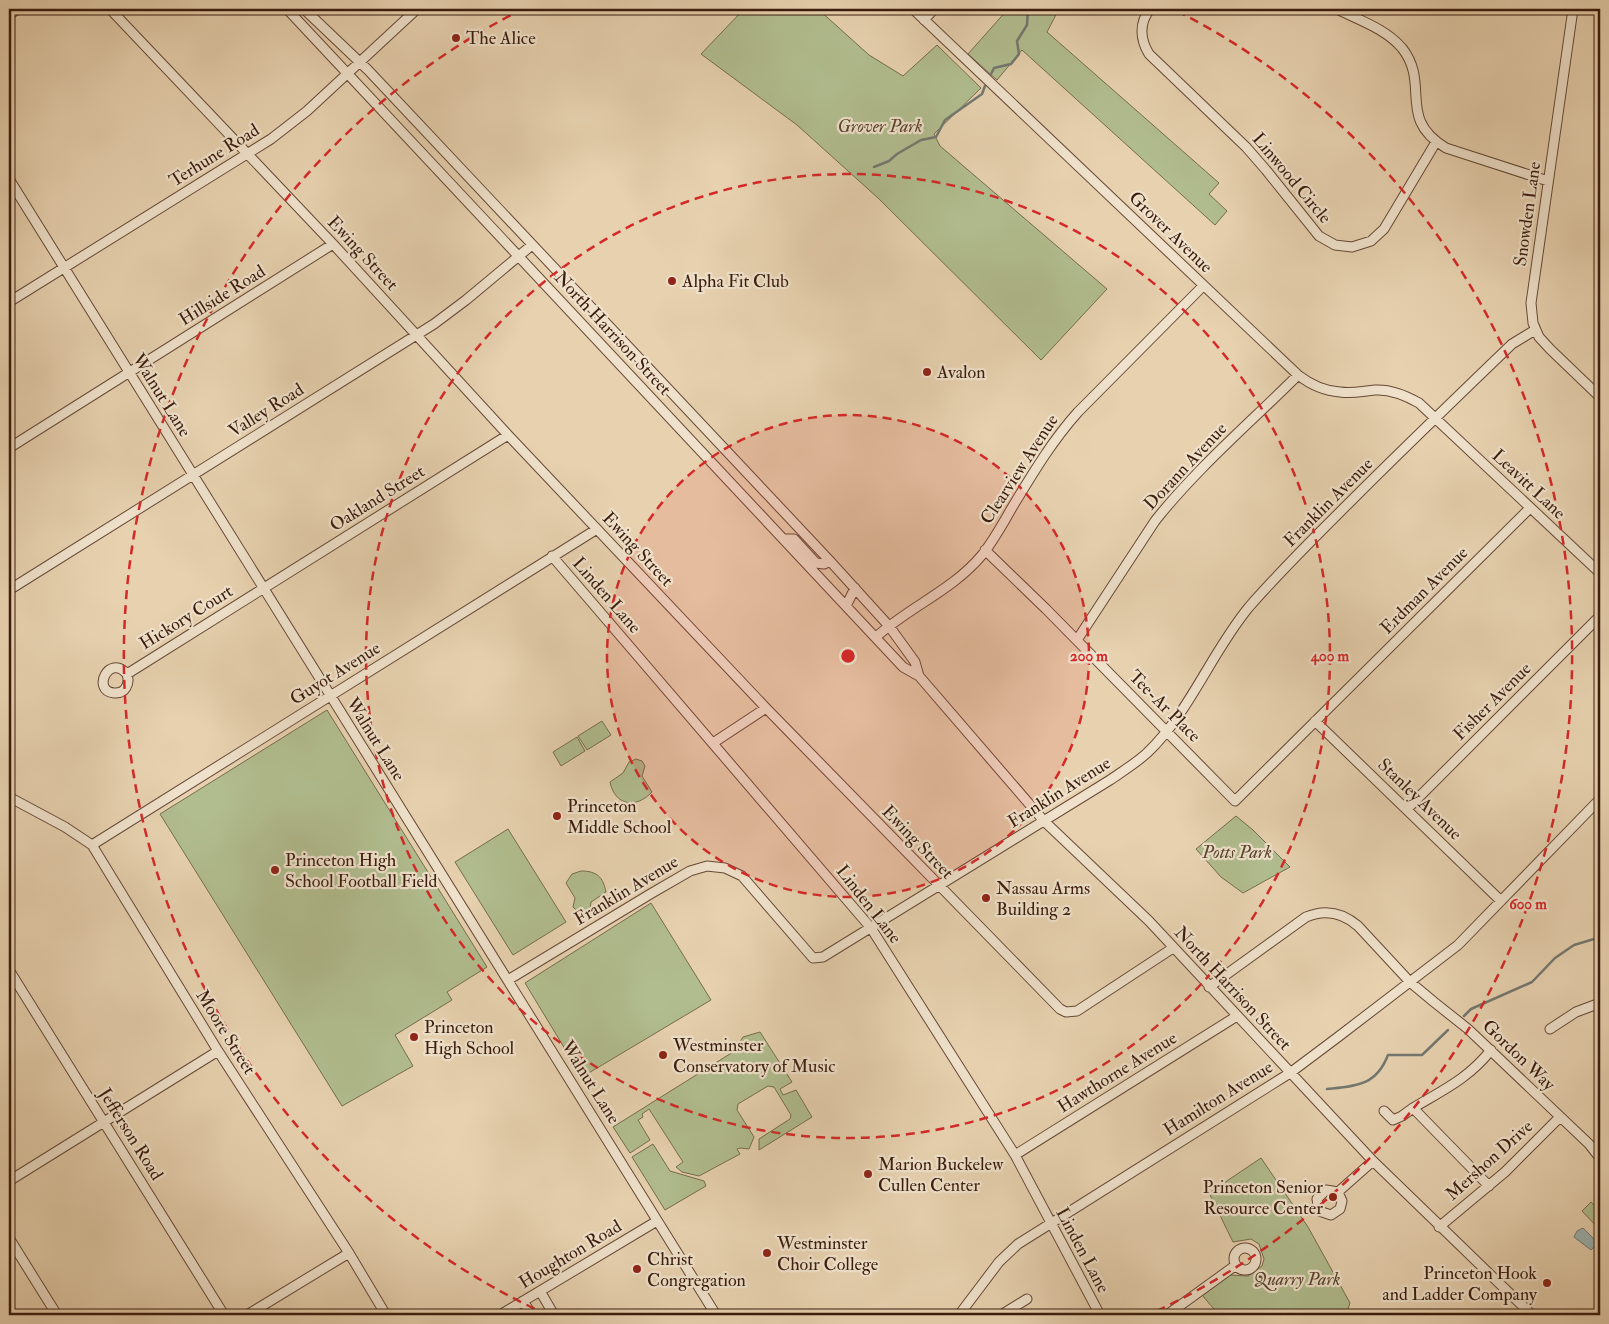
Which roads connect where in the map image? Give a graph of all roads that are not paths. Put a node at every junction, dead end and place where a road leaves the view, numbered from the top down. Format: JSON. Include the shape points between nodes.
{"nodes":[{"id":1,"x":18,"y":9,"type":"edge"},
{"id":2,"x":110,"y":9,"type":"edge"},
{"id":3,"x":287,"y":9,"type":"edge"},
{"id":4,"x":304,"y":9,"type":"edge"},
{"id":5,"x":417,"y":9,"type":"edge"},
{"id":6,"x":913,"y":9,"type":"edge"},
{"id":7,"x":934,"y":9,"type":"edge"},
{"id":8,"x":1150,"y":9,"type":"edge"},
{"id":9,"x":1337,"y":9,"type":"edge"},
{"id":10,"x":1573,"y":9,"type":"edge"},
{"id":11,"x":9,"y":14,"type":"edge"},
{"id":12,"x":924,"y":20,"type":"junction"},
{"id":13,"x":360,"y":62,"type":"junction"},
{"id":14,"x":348,"y":73,"type":"junction"},
{"id":15,"x":1436,"y":142,"type":"junction"},
{"id":16,"x":248,"y":154,"type":"junction"},
{"id":17,"x":9,"y":180,"type":"edge"},
{"id":18,"x":1548,"y":181,"type":"junction"},
{"id":19,"x":333,"y":244,"type":"junction"},
{"id":20,"x":532,"y":245,"type":"junction"},
{"id":21,"x":519,"y":256,"type":"junction"},
{"id":22,"x":64,"y":268,"type":"junction"},
{"id":23,"x":1203,"y":286,"type":"junction"},
{"id":24,"x":9,"y":302,"type":"edge"},
{"id":25,"x":1535,"y":330,"type":"junction"},
{"id":26,"x":416,"y":335,"type":"junction"},
{"id":27,"x":129,"y":373,"type":"junction"},
{"id":28,"x":1298,"y":375,"type":"junction"},
{"id":29,"x":1600,"y":397,"type":"edge"},
{"id":30,"x":1435,"y":418,"type":"junction"},
{"id":31,"x":508,"y":435,"type":"junction"},
{"id":32,"x":9,"y":448,"type":"edge"},
{"id":33,"x":193,"y":476,"type":"junction"},
{"id":34,"x":761,"y":489,"type":"junction"},
{"id":35,"x":1530,"y":508,"type":"junction"},
{"id":36,"x":764,"y":518,"type":"junction"},
{"id":37,"x":596,"y":529,"type":"junction"},
{"id":38,"x":784,"y":539,"type":"junction"},
{"id":39,"x":986,"y":550,"type":"junction"},
{"id":40,"x":552,"y":556,"type":"junction"},
{"id":41,"x":830,"y":562,"type":"junction"},
{"id":42,"x":1600,"y":573,"type":"edge"},
{"id":43,"x":263,"y":588,"type":"junction"},
{"id":44,"x":854,"y":588,"type":"junction"},
{"id":45,"x":9,"y":590,"type":"edge"},
{"id":46,"x":846,"y":606,"type":"junction"},
{"id":47,"x":1600,"y":616,"type":"edge"},
{"id":48,"x":889,"y":626,"type":"junction"},
{"id":49,"x":876,"y":637,"type":"junction"},
{"id":50,"x":1077,"y":640,"type":"junction"},
{"id":51,"x":126,"y":674,"type":"dead end"},
{"id":52,"x":919,"y":676,"type":"junction"},
{"id":53,"x":330,"y":696,"type":"junction"},
{"id":54,"x":766,"y":708,"type":"junction"},
{"id":55,"x":1315,"y":721,"type":"junction"},
{"id":56,"x":1166,"y":730,"type":"junction"},
{"id":57,"x":713,"y":743,"type":"junction"},
{"id":58,"x":9,"y":797,"type":"edge"},
{"id":59,"x":1600,"y":799,"type":"edge"},
{"id":60,"x":1235,"y":802,"type":"joint"},
{"id":61,"x":1407,"y":809,"type":"junction"},
{"id":62,"x":1044,"y":821,"type":"junction"},
{"id":63,"x":92,"y":846,"type":"junction"},
{"id":64,"x":939,"y":886,"type":"junction"},
{"id":65,"x":1501,"y":901,"type":"junction"},
{"id":66,"x":871,"y":928,"type":"junction"},
{"id":67,"x":1173,"y":948,"type":"junction"},
{"id":68,"x":9,"y":970,"type":"edge"},
{"id":69,"x":508,"y":980,"type":"junction"},
{"id":70,"x":1410,"y":982,"type":"junction"},
{"id":71,"x":1209,"y":987,"type":"junction"},
{"id":72,"x":1600,"y":1003,"type":"edge"},
{"id":73,"x":1237,"y":1016,"type":"junction"},
{"id":74,"x":1550,"y":1029,"type":"dead end"},
{"id":75,"x":1491,"y":1050,"type":"junction"},
{"id":76,"x":218,"y":1051,"type":"junction"},
{"id":77,"x":1290,"y":1073,"type":"junction"},
{"id":78,"x":1413,"y":1108,"type":"junction"},
{"id":79,"x":1384,"y":1111,"type":"dead end"},
{"id":80,"x":1560,"y":1117,"type":"junction"},
{"id":81,"x":104,"y":1121,"type":"junction"},
{"id":82,"x":1014,"y":1155,"type":"junction"},
{"id":83,"x":1600,"y":1158,"type":"edge"},
{"id":84,"x":1372,"y":1161,"type":"junction"},
{"id":85,"x":9,"y":1181,"type":"edge"},
{"id":86,"x":1488,"y":1186,"type":"junction"},
{"id":87,"x":1338,"y":1192,"type":"dead end"},
{"id":88,"x":657,"y":1220,"type":"junction"},
{"id":89,"x":1050,"y":1223,"type":"junction"},
{"id":90,"x":1439,"y":1227,"type":"junction"},
{"id":91,"x":9,"y":1238,"type":"edge"},
{"id":92,"x":349,"y":1253,"type":"junction"},
{"id":93,"x":1236,"y":1265,"type":"dead end"},
{"id":94,"x":540,"y":1291,"type":"junction"},
{"id":95,"x":1027,"y":1299,"type":"dead end"},
{"id":96,"x":523,"y":1301,"type":"junction"},
{"id":97,"x":57,"y":1315,"type":"edge"},
{"id":98,"x":224,"y":1315,"type":"edge"},
{"id":99,"x":247,"y":1315,"type":"edge"},
{"id":100,"x":386,"y":1315,"type":"edge"},
{"id":101,"x":500,"y":1315,"type":"edge"},
{"id":102,"x":532,"y":1315,"type":"edge"},
{"id":103,"x":554,"y":1315,"type":"edge"},
{"id":104,"x":716,"y":1315,"type":"edge"},
{"id":105,"x":959,"y":1315,"type":"edge"},
{"id":106,"x":1001,"y":1315,"type":"edge"},
{"id":107,"x":1100,"y":1315,"type":"edge"},
{"id":108,"x":1167,"y":1315,"type":"edge"},
{"id":109,"x":1532,"y":1315,"type":"edge"}],
"edges":[{"from":1,"to":11,"type":"street"},
{"from":2,"to":16,"type":"street","name":"Ewing Street"},
{"from":3,"to":14,"type":"street","name":"North Harrison Street"},
{"from":4,"to":13,"type":"street","name":"North Harrison Street"},
{"from":5,"to":13,"type":"street","name":"Terhune Road"},
{"from":6,"to":12,"type":"street","name":"Grover Avenue"},
{"from":7,"to":12,"type":"street"},
{"from":8,"to":15,"type":"street","name":"Linwood Circle","via":[[1141,31],[1149,54],[1246,147],[1312,230],[1327,242],[1352,247],[1378,236]]},
{"from":9,"to":15,"type":"street","via":[[1386,34],[1402,49],[1414,72],[1418,116]]},
{"from":10,"to":18,"type":"street","name":"Snowden Lane"},
{"from":12,"to":23,"type":"street","name":"Grover Avenue"},
{"from":13,"to":14,"type":"street","name":"Terhune Road"},
{"from":13,"to":20,"type":"street","name":"North Harrison Street"},
{"from":14,"to":16,"type":"street","name":"Terhune Road","via":[[285,129]]},
{"from":14,"to":21,"type":"street","name":"North Harrison Street"},
{"from":15,"to":18,"type":"street"},
{"from":16,"to":19,"type":"street","name":"Ewing Street"},
{"from":16,"to":22,"type":"street","name":"Terhune Road"},
{"from":17,"to":22,"type":"street","name":"Walnut Lane"},
{"from":18,"to":25,"type":"street","name":"Snowden Lane","via":[[1532,303]]},
{"from":19,"to":26,"type":"street","name":"Ewing Street"},
{"from":19,"to":27,"type":"street","name":"Hillside Road"},
{"from":20,"to":21,"type":"street","name":"Valley Road"},
{"from":20,"to":34,"type":"street","name":"North Harrison Street"},
{"from":21,"to":26,"type":"street","name":"Valley Road","via":[[466,300]]},
{"from":21,"to":36,"type":"street","name":"North Harrison Street"},
{"from":22,"to":24,"type":"street","name":"Terhune Road"},
{"from":22,"to":27,"type":"street","name":"Walnut Lane"},
{"from":23,"to":28,"type":"street","name":"Grover Avenue"},
{"from":23,"to":39,"type":"street","name":"Clearview Avenue","via":[[1062,430]]},
{"from":25,"to":29,"type":"street","name":"Snowden Lane","via":[[1550,350]]},
{"from":25,"to":30,"type":"street","name":"Franklin Avenue","via":[[1512,344]]},
{"from":26,"to":31,"type":"street","name":"Ewing Street"},
{"from":26,"to":33,"type":"street","name":"Valley Road"},
{"from":27,"to":32,"type":"street","name":"Hillside Road"},
{"from":27,"to":33,"type":"street","name":"Walnut Lane"},
{"from":28,"to":30,"type":"street","name":"Grover Avenue","via":[[1319,388],[1331,391],[1397,392],[1419,403]]},
{"from":28,"to":50,"type":"street","name":"Dorann Avenue","via":[[1166,507]]},
{"from":30,"to":35,"type":"street","name":"Leavitt Lane"},
{"from":30,"to":56,"type":"street","name":"Franklin Avenue","via":[[1250,606]]},
{"from":31,"to":37,"type":"street","name":"Ewing Street"},
{"from":31,"to":43,"type":"street","name":"Oakland Street"},
{"from":33,"to":43,"type":"street","name":"Walnut Lane"},
{"from":33,"to":45,"type":"street","name":"Valley Road"},
{"from":34,"to":36,"type":"street","via":[[759,507]]},
{"from":34,"to":41,"type":"street","name":"North Harrison Street"},
{"from":35,"to":42,"type":"street","name":"Leavitt Lane"},
{"from":35,"to":55,"type":"street","name":"Erdman Avenue"},
{"from":36,"to":38,"type":"street","name":"North Harrison Street"},
{"from":37,"to":40,"type":"street","name":"Guyot Avenue"},
{"from":37,"to":54,"type":"street","name":"Ewing Street"},
{"from":38,"to":41,"type":"street","via":[[794,539],[816,563]]},
{"from":38,"to":46,"type":"street","name":"North Harrison Street"},
{"from":39,"to":48,"type":"street","name":"Clearview Avenue","via":[[958,578]]},
{"from":39,"to":50,"type":"street","name":"Tee-Ar Place"},
{"from":40,"to":53,"type":"street","name":"Guyot Avenue"},
{"from":40,"to":57,"type":"street","name":"Linden Lane"},
{"from":41,"to":44,"type":"street","name":"North Harrison Street"},
{"from":43,"to":51,"type":"street","name":"Hickory Court"},
{"from":43,"to":53,"type":"street","name":"Walnut Lane"},
{"from":44,"to":46,"type":"street"},
{"from":44,"to":48,"type":"street","name":"North Harrison Street"},
{"from":46,"to":49,"type":"street","name":"North Harrison Street"},
{"from":47,"to":61,"type":"street","name":"Fisher Avenue"},
{"from":48,"to":49,"type":"street","name":"Clearview Avenue"},
{"from":48,"to":52,"type":"street","name":"North Harrison Street","via":[[914,662]]},
{"from":49,"to":52,"type":"street","name":"North Harrison Street","via":[[903,667]]},
{"from":50,"to":56,"type":"street","name":"Tee-Ar Place"},
{"from":52,"to":62,"type":"street","name":"North Harrison Street"},
{"from":53,"to":63,"type":"street","name":"Guyot Avenue"},
{"from":53,"to":69,"type":"street","name":"Walnut Lane"},
{"from":54,"to":57,"type":"street"},
{"from":54,"to":64,"type":"street","name":"Ewing Street"},
{"from":55,"to":60,"type":"street","name":"Erdman Avenue"},
{"from":55,"to":61,"type":"street","name":"Stanley Avenue"},
{"from":56,"to":60,"type":"street","name":"Tee-Ar Place"},
{"from":56,"to":62,"type":"street","name":"Franklin Avenue","via":[[1147,752],[1128,767]]},
{"from":57,"to":66,"type":"street","name":"Linden Lane"},
{"from":58,"to":63,"type":"street","name":"Moore Street","via":[[65,827]]},
{"from":59,"to":65,"type":"street","name":"Hamilton Avenue"},
{"from":61,"to":65,"type":"street","name":"Stanley Avenue"},
{"from":62,"to":64,"type":"street","name":"Franklin Avenue"},
{"from":62,"to":67,"type":"street","name":"North Harrison Street"},
{"from":63,"to":76,"type":"street","name":"Moore Street"},
{"from":64,"to":66,"type":"street","name":"Franklin Avenue"},
{"from":64,"to":67,"type":"street","name":"Ewing Street","via":[[1066,1012],[1078,1011]]},
{"from":65,"to":70,"type":"street","name":"Hamilton Avenue","via":[[1458,945]]},
{"from":66,"to":69,"type":"street","name":"Franklin Avenue","via":[[823,957],[813,958],[742,876],[725,868],[707,866],[690,871],[659,888]]},
{"from":66,"to":82,"type":"street","name":"Linden Lane"},
{"from":67,"to":71,"type":"street","name":"North Harrison Street"},
{"from":68,"to":81,"type":"street","name":"Jefferson Road"},
{"from":69,"to":88,"type":"street","name":"Walnut Lane"},
{"from":70,"to":71,"type":"street","name":"Gordon Way","via":[[1351,920],[1323,912],[1306,917]]},
{"from":70,"to":75,"type":"street","name":"Gordon Way"},
{"from":70,"to":77,"type":"street","name":"Hamilton Avenue"},
{"from":71,"to":73,"type":"street","name":"North Harrison Street"},
{"from":72,"to":74,"type":"street","via":[[1576,1012]]},
{"from":73,"to":77,"type":"street","name":"North Harrison Street"},
{"from":73,"to":82,"type":"street","name":"Hawthorne Avenue"},
{"from":75,"to":78,"type":"street","via":[[1471,1073]]},
{"from":75,"to":80,"type":"street","name":"Gordon Way"},
{"from":76,"to":81,"type":"street"},
{"from":76,"to":92,"type":"street","name":"Moore Street"},
{"from":77,"to":84,"type":"street","name":"North Harrison Street"},
{"from":77,"to":89,"type":"street","name":"Hamilton Avenue"},
{"from":78,"to":79,"type":"street","via":[[1393,1120]]},
{"from":78,"to":86,"type":"street"},
{"from":80,"to":83,"type":"street","name":"Gordon Way"},
{"from":80,"to":86,"type":"street","name":"Mershon Drive"},
{"from":81,"to":85,"type":"street"},
{"from":81,"to":98,"type":"street","name":"Jefferson Road"},
{"from":82,"to":89,"type":"street","name":"Linden Lane"},
{"from":84,"to":87,"type":"street"},
{"from":84,"to":90,"type":"street","name":"North Harrison Street"},
{"from":86,"to":90,"type":"street","name":"Mershon Drive"},
{"from":88,"to":94,"type":"street","name":"Houghton Road"},
{"from":88,"to":104,"type":"street","name":"Walnut Lane"},
{"from":89,"to":105,"type":"street","name":"Hamilton Avenue","via":[[1008,1252]]},
{"from":89,"to":107,"type":"street","name":"Linden Lane"},
{"from":90,"to":109,"type":"street","name":"North Harrison Street"},
{"from":91,"to":97,"type":"street"},
{"from":92,"to":99,"type":"street"},
{"from":92,"to":100,"type":"street","name":"Moore Street"},
{"from":93,"to":108,"type":"street"},
{"from":94,"to":96,"type":"street","name":"Houghton Road"},
{"from":94,"to":103,"type":"street"},
{"from":95,"to":106,"type":"street"},
{"from":96,"to":101,"type":"street","name":"Houghton Road"},
{"from":96,"to":102,"type":"street"}]}
